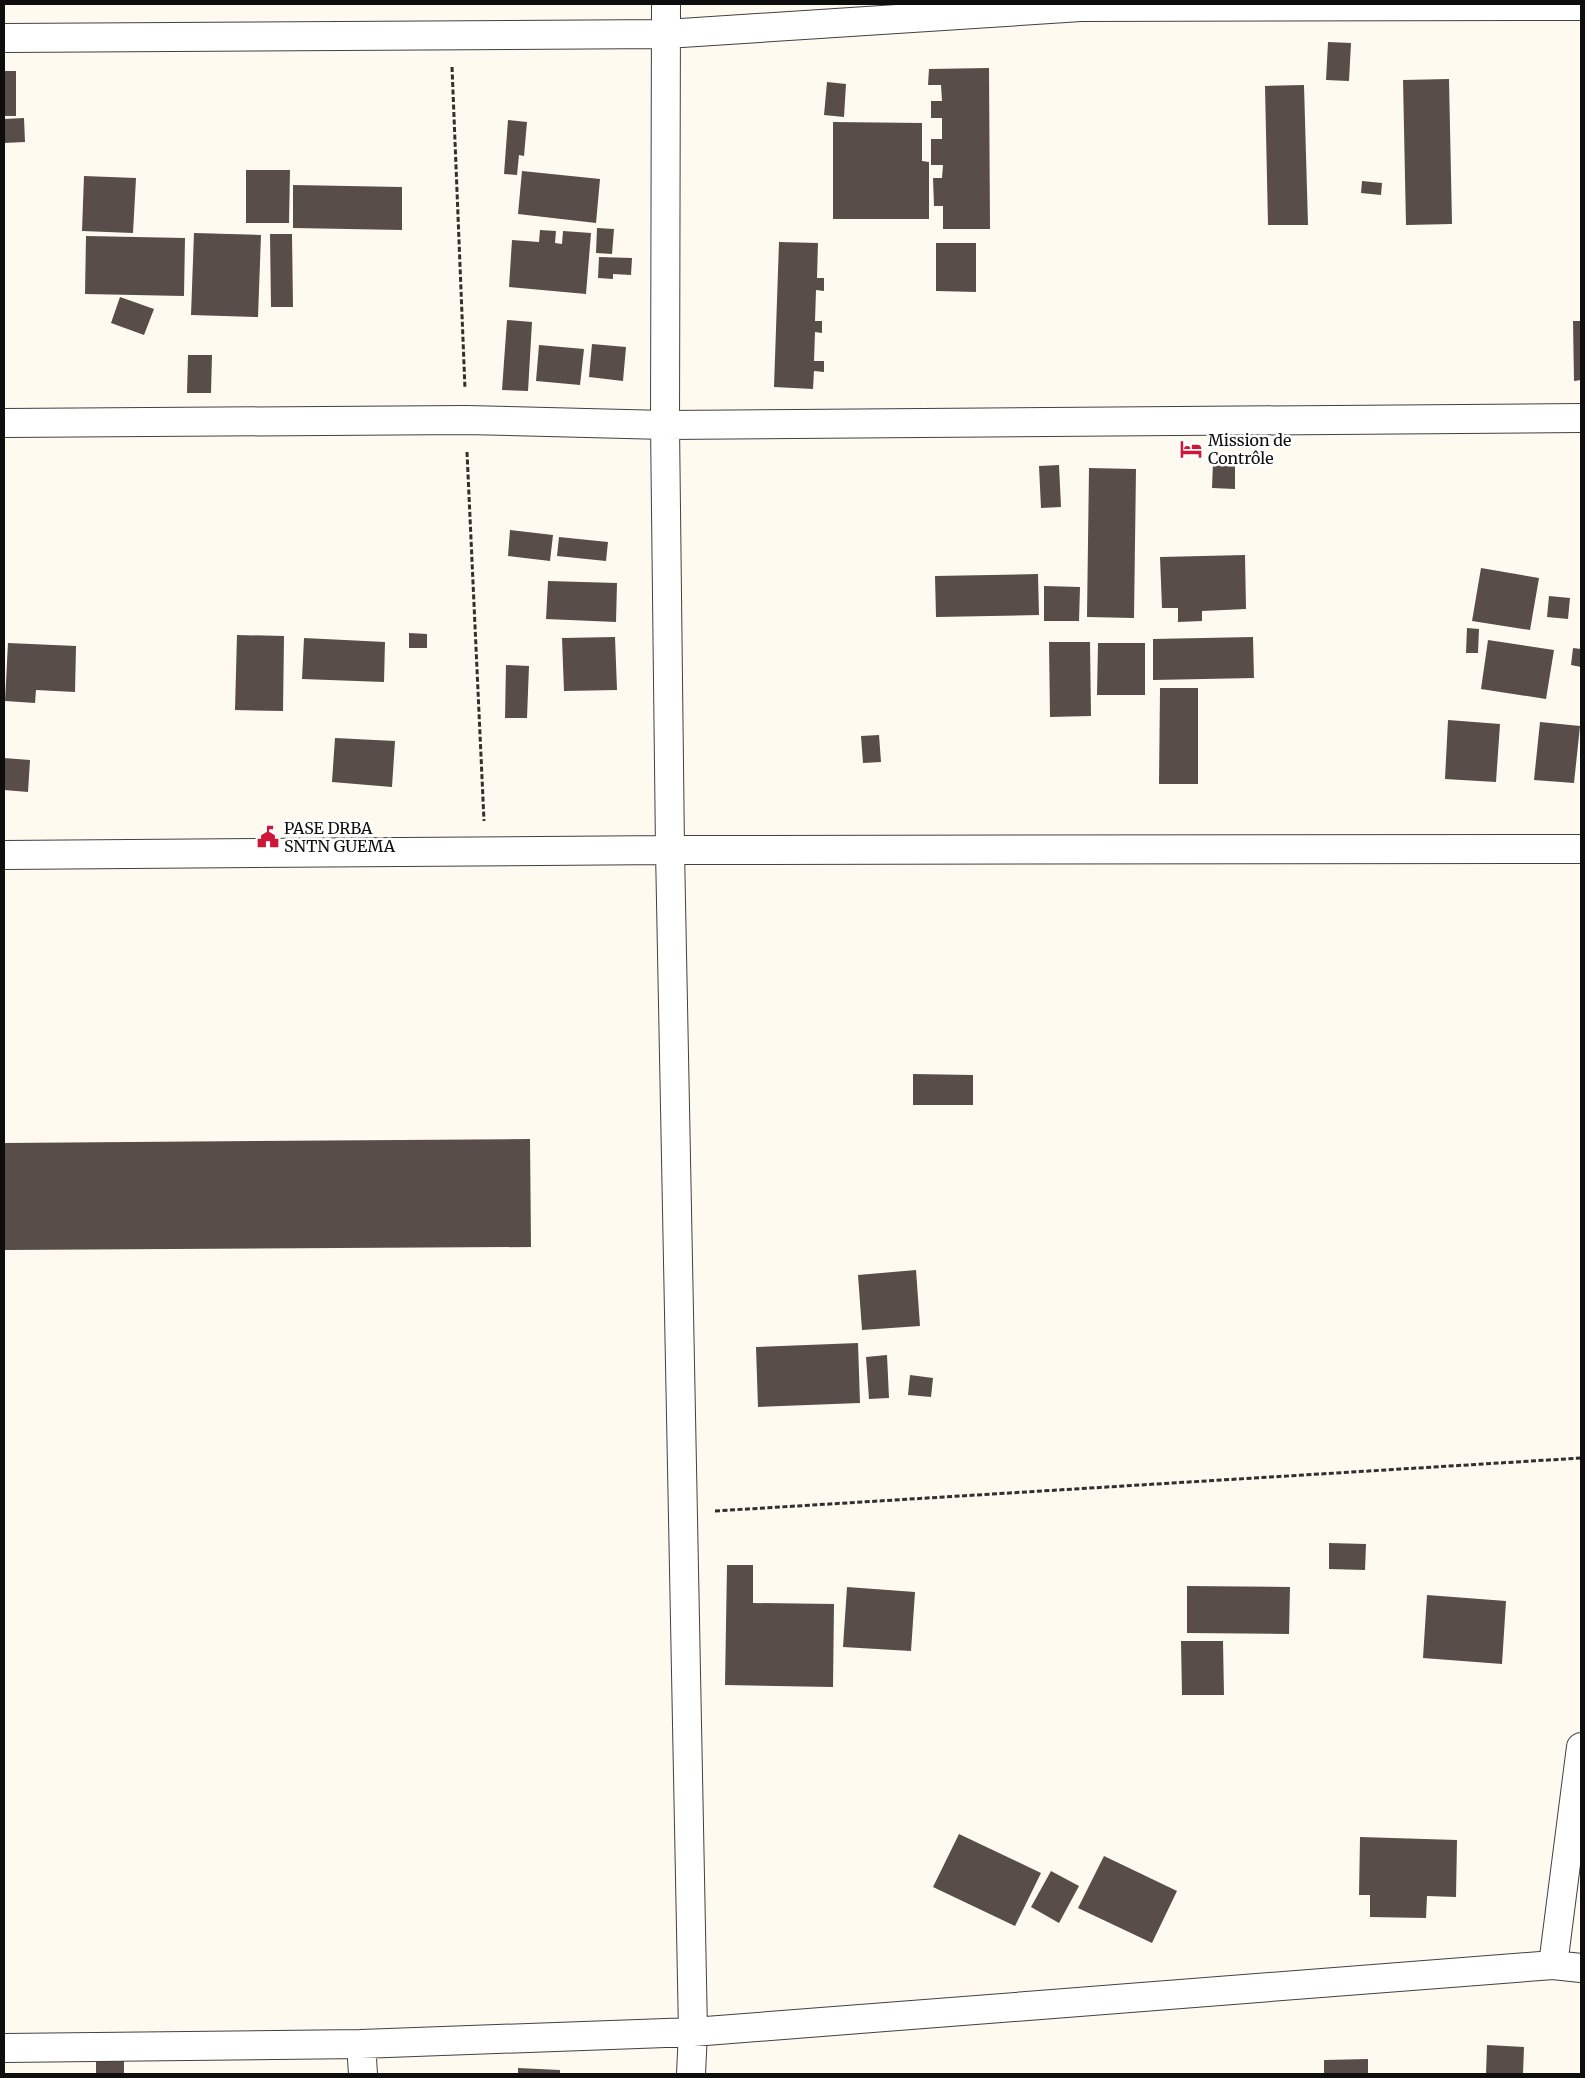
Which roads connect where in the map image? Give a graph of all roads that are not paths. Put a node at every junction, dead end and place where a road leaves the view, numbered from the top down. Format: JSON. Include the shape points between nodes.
{"nodes":[{"id":1,"x":666,"y":4,"type":"edge"},
{"id":2,"x":1081,"y":6,"type":"edge"},
{"id":3,"x":1581,"y":6,"type":"edge"},
{"id":4,"x":666,"y":34,"type":"junction"},
{"id":5,"x":4,"y":38,"type":"edge"},
{"id":6,"x":1581,"y":418,"type":"edge"},
{"id":7,"x":4,"y":423,"type":"edge"},
{"id":8,"x":665,"y":424,"type":"junction"},
{"id":9,"x":1581,"y":849,"type":"edge"},
{"id":10,"x":670,"y":850,"type":"junction"},
{"id":11,"x":4,"y":855,"type":"edge"},
{"id":12,"x":1581,"y":1747,"type":"edge"},
{"id":13,"x":1553,"y":1965,"type":"junction"},
{"id":14,"x":1581,"y":1968,"type":"edge"},
{"id":15,"x":693,"y":2032,"type":"junction"},
{"id":16,"x":361,"y":2044,"type":"junction"},
{"id":17,"x":4,"y":2048,"type":"edge"},
{"id":18,"x":363,"y":2074,"type":"edge"},
{"id":19,"x":691,"y":2074,"type":"edge"}],
"edges":[{"from":1,"to":4,"type":"street"},
{"from":2,"to":3,"type":"street"},
{"from":2,"to":4,"type":"street"},
{"from":4,"to":5,"type":"street"},
{"from":4,"to":8,"type":"street"},
{"from":6,"to":8,"type":"street"},
{"from":7,"to":8,"type":"street","via":[[466,420]]},
{"from":8,"to":10,"type":"street"},
{"from":9,"to":10,"type":"street"},
{"from":10,"to":11,"type":"street"},
{"from":10,"to":15,"type":"street"},
{"from":12,"to":13,"type":"street"},
{"from":13,"to":14,"type":"street"},
{"from":13,"to":15,"type":"street"},
{"from":15,"to":16,"type":"street"},
{"from":15,"to":19,"type":"street"},
{"from":16,"to":17,"type":"street"},
{"from":16,"to":18,"type":"street"}]}
